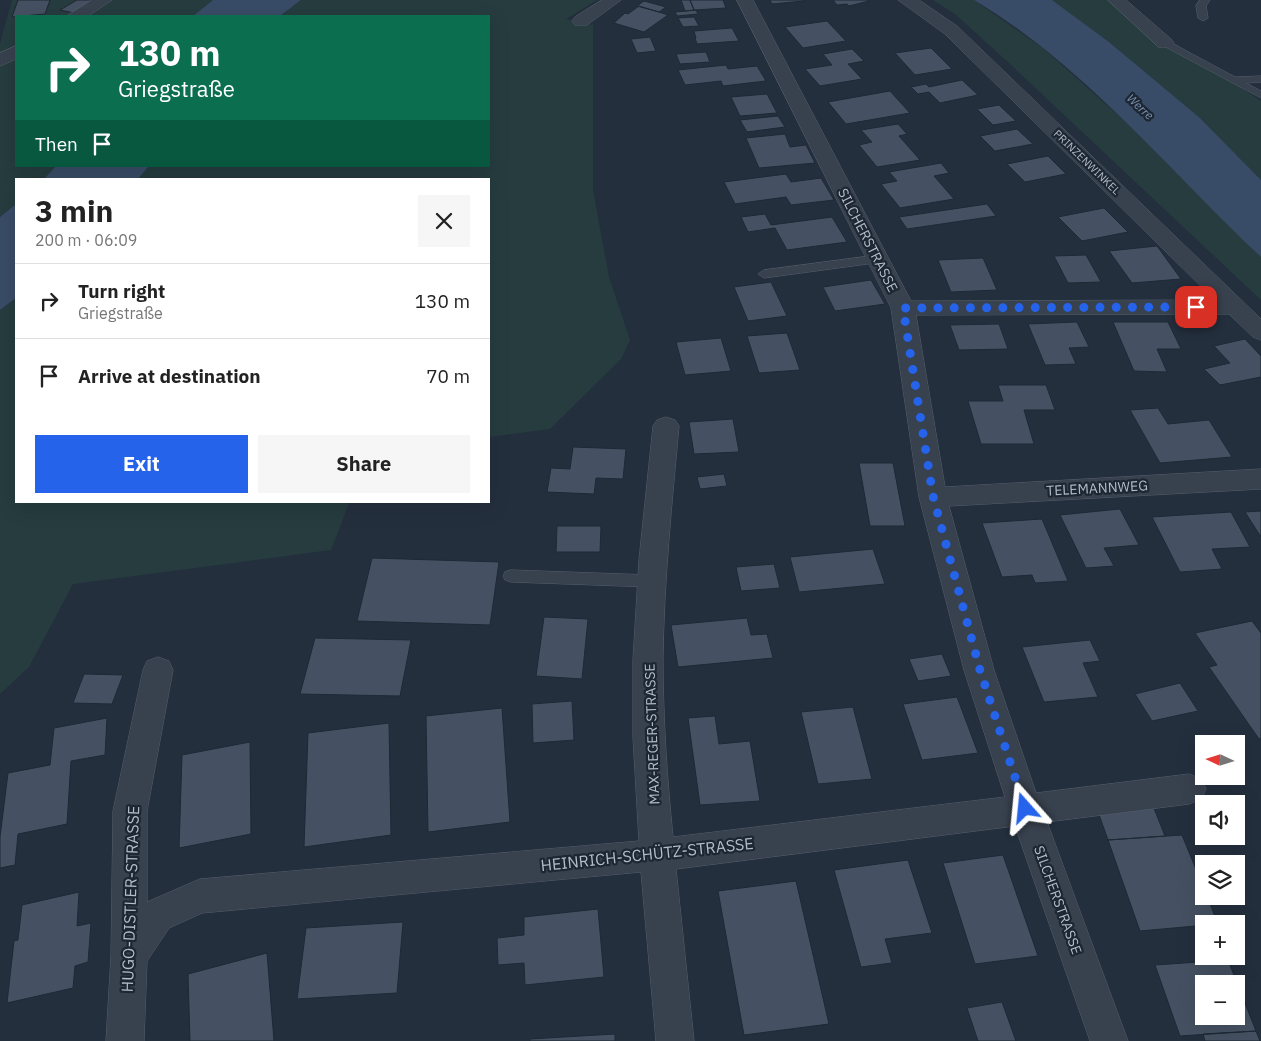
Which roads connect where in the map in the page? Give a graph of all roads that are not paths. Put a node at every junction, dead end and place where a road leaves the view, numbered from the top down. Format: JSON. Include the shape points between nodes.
{"nodes":[{"id":1,"x":104,"y":0,"type":"edge"},
{"id":2,"x":613,"y":0,"type":"edge"},
{"id":3,"x":745,"y":0,"type":"edge"},
{"id":4,"x":906,"y":0,"type":"edge"},
{"id":5,"x":1116,"y":0,"type":"edge"},
{"id":6,"x":1205,"y":0,"type":"edge"},
{"id":7,"x":78,"y":15,"type":"edge"},
{"id":8,"x":1203,"y":18,"type":"dead end"},
{"id":9,"x":581,"y":22,"type":"dead end"},
{"id":10,"x":1165,"y":43,"type":"joint"},
{"id":11,"x":15,"y":52,"type":"edge"},
{"id":12,"x":0,"y":61,"type":"edge"},
{"id":13,"x":1261,"y":79,"type":"edge"},
{"id":14,"x":1235,"y":80,"type":"junction"},
{"id":15,"x":1261,"y":95,"type":"edge"},
{"id":16,"x":878,"y":259,"type":"junction"},
{"id":17,"x":764,"y":274,"type":"dead end"},
{"id":18,"x":1235,"y":307,"type":"junction"},
{"id":19,"x":903,"y":308,"type":"junction"},
{"id":20,"x":1261,"y":332,"type":"edge"},
{"id":21,"x":666,"y":426,"type":"dead end"},
{"id":22,"x":1261,"y":479,"type":"edge"},
{"id":23,"x":933,"y":496,"type":"junction"},
{"id":24,"x":511,"y":576,"type":"dead end"},
{"id":25,"x":651,"y":582,"type":"junction"},
{"id":26,"x":158,"y":670,"type":"dead end"},
{"id":27,"x":1189,"y":789,"type":"dead end"},
{"id":28,"x":1025,"y":808,"type":"junction"},
{"id":29,"x":656,"y":855,"type":"junction"},
{"id":30,"x":129,"y":956,"type":"junction"},
{"id":31,"x":125,"y":1041,"type":"edge"},
{"id":32,"x":675,"y":1041,"type":"edge"},
{"id":33,"x":1109,"y":1041,"type":"edge"}],
"edges":[{"from":1,"to":7,"type":"street"},
{"from":2,"to":9,"type":"street"},
{"from":3,"to":16,"type":"street","name":"SILCHERSTRASSE"},
{"from":4,"to":18,"type":"street","name":"PRINZENWINKEL","via":[[950,30]]},
{"from":5,"to":10,"type":"street"},
{"from":6,"to":8,"type":"lane","via":[[1201,6]]},
{"from":10,"to":14,"type":"lane"},
{"from":11,"to":12,"type":"street"},
{"from":13,"to":14,"type":"lane"},
{"from":14,"to":15,"type":"lane"},
{"from":16,"to":17,"type":"lane"},
{"from":16,"to":19,"type":"street","name":"SILCHERSTRASSE"},
{"from":18,"to":19,"type":"street"},
{"from":18,"to":20,"type":"street","name":"PRINZENWINKEL"},
{"from":19,"to":23,"type":"street","name":"SILCHERSTRASSE"},
{"from":21,"to":25,"type":"street","name":"MAX-REGER-STRASSE"},
{"from":22,"to":23,"type":"street","name":"TELEMANNWEG"},
{"from":23,"to":28,"type":"street","name":"SILCHERSTRASSE","via":[[980,670]]},
{"from":24,"to":25,"type":"lane"},
{"from":25,"to":29,"type":"street","name":"MAX-REGER-STRASSE","via":[[648,694]]},
{"from":26,"to":30,"type":"street","name":"HUGO-DISTLER-STRASSE","via":[[130,811]]},
{"from":27,"to":28,"type":"street","name":"HEINRICH-SCHÜTZ-STRASSE"},
{"from":28,"to":29,"type":"street","name":"HEINRICH-SCHÜTZ-STRASSE"},
{"from":28,"to":33,"type":"street","name":"SILCHERSTRASSE"},
{"from":29,"to":30,"type":"street","name":"HEINRICH-SCHÜTZ-STRASSE","via":[[200,896],[156,916]]},
{"from":29,"to":32,"type":"street","name":"MAX-REGER-STRASSE"},
{"from":30,"to":31,"type":"street","name":"HUGO-DISTLER-STRASSE"}]}
